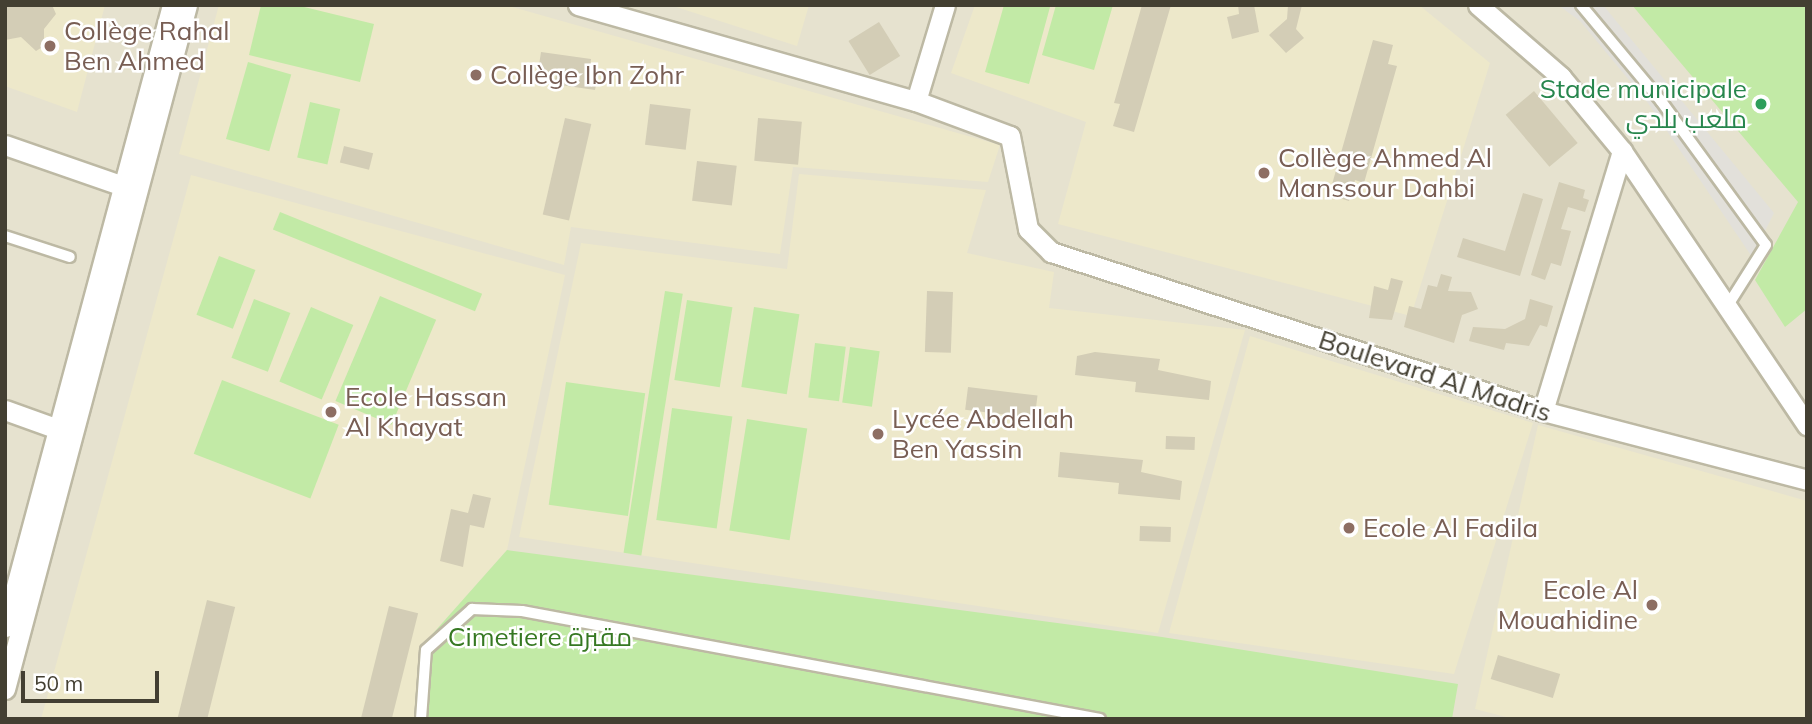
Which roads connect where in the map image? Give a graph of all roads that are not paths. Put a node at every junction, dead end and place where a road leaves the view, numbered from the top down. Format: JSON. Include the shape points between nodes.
{"nodes":[{"id":1,"x":172,"y":5,"type":"edge"},
{"id":2,"x":187,"y":5,"type":"edge"},
{"id":3,"x":578,"y":5,"type":"edge"},
{"id":4,"x":945,"y":5,"type":"edge"},
{"id":5,"x":1581,"y":5,"type":"edge"},
{"id":6,"x":1486,"y":7,"type":"edge"},
{"id":7,"x":916,"y":101,"type":"junction"},
{"id":8,"x":5,"y":145,"type":"edge"},
{"id":9,"x":1622,"y":151,"type":"junction"},
{"id":10,"x":131,"y":189,"type":"junction"},
{"id":11,"x":6,"y":237,"type":"edge"},
{"id":12,"x":70,"y":257,"type":"dead end"},
{"id":13,"x":1728,"y":305,"type":"junction"},
{"id":14,"x":5,"y":410,"type":"edge"},
{"id":15,"x":1543,"y":411,"type":"junction"},
{"id":16,"x":1807,"y":425,"type":"edge"},
{"id":17,"x":66,"y":432,"type":"junction"},
{"id":18,"x":1807,"y":480,"type":"edge"},
{"id":19,"x":18,"y":585,"type":"edge"},
{"id":20,"x":5,"y":627,"type":"edge"},
{"id":21,"x":5,"y":689,"type":"edge"},
{"id":22,"x":421,"y":719,"type":"edge"},
{"id":23,"x":1100,"y":719,"type":"edge"}],
"edges":[{"from":1,"to":10,"type":"street"},
{"from":2,"to":10,"type":"street"},
{"from":3,"to":7,"type":"street"},
{"from":4,"to":7,"type":"street"},
{"from":5,"to":13,"type":"lane","via":[[1661,101],[1766,245]]},
{"from":6,"to":9,"type":"street","via":[[1561,77]]},
{"from":7,"to":15,"type":"street","name":"Boulevard Al Madris","via":[[1010,136],[1028,229],[1041,246]]},
{"from":8,"to":10,"type":"street"},
{"from":9,"to":13,"type":"street"},
{"from":9,"to":15,"type":"street"},
{"from":10,"to":17,"type":"street"},
{"from":11,"to":12,"type":"lane"},
{"from":13,"to":16,"type":"street"},
{"from":14,"to":17,"type":"street"},
{"from":15,"to":18,"type":"street","name":"Boulevard Al Madris"},
{"from":17,"to":19,"type":"street"},
{"from":19,"to":20,"type":"street"},
{"from":19,"to":21,"type":"street"},
{"from":22,"to":23,"type":"lane","via":[[426,650],[472,608],[522,611]]}]}
